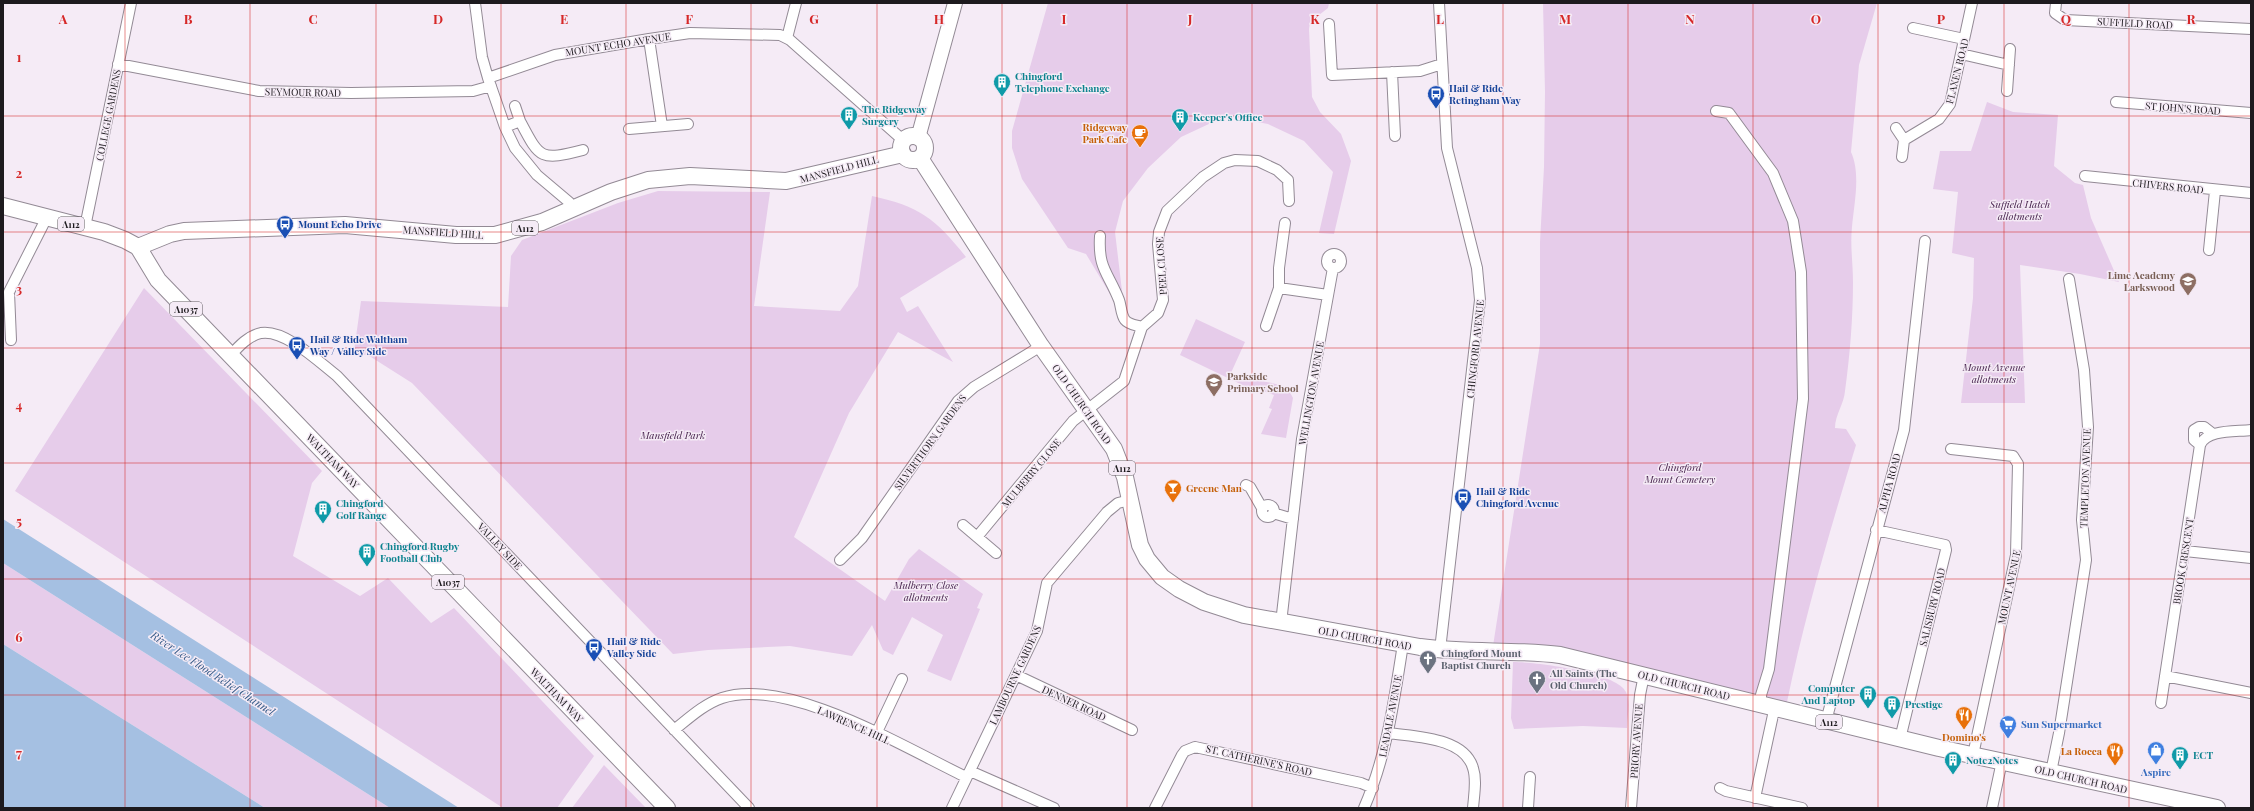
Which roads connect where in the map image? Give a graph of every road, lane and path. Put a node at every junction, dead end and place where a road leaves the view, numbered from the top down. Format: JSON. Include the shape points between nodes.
{"nodes":[{"id":1,"x":131,"y":3,"type":"edge"},
{"id":2,"x":475,"y":3,"type":"edge"},
{"id":3,"x":796,"y":3,"type":"edge"},
{"id":4,"x":955,"y":3,"type":"edge"},
{"id":5,"x":1440,"y":3,"type":"edge"},
{"id":6,"x":1972,"y":3,"type":"edge"},
{"id":7,"x":2056,"y":3,"type":"edge"},
{"id":8,"x":1329,"y":24,"type":"dead end"},
{"id":9,"x":1913,"y":28,"type":"dead end"},
{"id":10,"x":2251,"y":29,"type":"edge"},
{"id":11,"x":787,"y":38,"type":"junction"},
{"id":12,"x":649,"y":39,"type":"junction"},
{"id":13,"x":1964,"y":39,"type":"junction"},
{"id":14,"x":2010,"y":49,"type":"dead end"},
{"id":15,"x":1961,"y":54,"type":"junction"},
{"id":16,"x":118,"y":64,"type":"junction"},
{"id":17,"x":1442,"y":64,"type":"junction"},
{"id":18,"x":2009,"y":65,"type":"junction"},
{"id":19,"x":1392,"y":72,"type":"junction"},
{"id":20,"x":489,"y":82,"type":"junction"},
{"id":21,"x":2007,"y":91,"type":"dead end"},
{"id":22,"x":2116,"y":102,"type":"dead end"},
{"id":23,"x":515,"y":106,"type":"dead end"},
{"id":24,"x":1716,"y":111,"type":"dead end"},
{"id":25,"x":2251,"y":113,"type":"edge"},
{"id":26,"x":520,"y":121,"type":"junction"},
{"id":27,"x":688,"y":124,"type":"dead end"},
{"id":28,"x":662,"y":126,"type":"junction"},
{"id":29,"x":505,"y":127,"type":"junction"},
{"id":30,"x":1896,"y":128,"type":"dead end"},
{"id":31,"x":630,"y":129,"type":"dead end"},
{"id":32,"x":1395,"y":136,"type":"dead end"},
{"id":33,"x":1904,"y":140,"type":"junction"},
{"id":34,"x":908,"y":144,"type":"junction"},
{"id":35,"x":583,"y":150,"type":"dead end"},
{"id":36,"x":1902,"y":157,"type":"dead end"},
{"id":37,"x":2085,"y":176,"type":"dead end"},
{"id":38,"x":2214,"y":191,"type":"junction"},
{"id":39,"x":2251,"y":193,"type":"edge"},
{"id":40,"x":1289,"y":201,"type":"dead end"},
{"id":41,"x":3,"y":206,"type":"edge"},
{"id":42,"x":573,"y":210,"type":"junction"},
{"id":43,"x":46,"y":219,"type":"junction"},
{"id":44,"x":1285,"y":223,"type":"dead end"},
{"id":45,"x":86,"y":228,"type":"junction"},
{"id":46,"x":1100,"y":236,"type":"dead end"},
{"id":47,"x":1925,"y":241,"type":"dead end"},
{"id":48,"x":138,"y":247,"type":"junction"},
{"id":49,"x":2209,"y":250,"type":"dead end"},
{"id":50,"x":1333,"y":268,"type":"dead end"},
{"id":51,"x":2069,"y":279,"type":"dead end"},
{"id":52,"x":1279,"y":288,"type":"junction"},
{"id":53,"x":1328,"y":295,"type":"junction"},
{"id":54,"x":1266,"y":326,"type":"dead end"},
{"id":55,"x":1142,"y":327,"type":"junction"},
{"id":56,"x":11,"y":340,"type":"dead end"},
{"id":57,"x":1040,"y":346,"type":"junction"},
{"id":58,"x":231,"y":355,"type":"junction"},
{"id":59,"x":1085,"y":410,"type":"junction"},
{"id":60,"x":2251,"y":430,"type":"edge"},
{"id":61,"x":1951,"y":449,"type":"dead end"},
{"id":62,"x":1246,"y":484,"type":"dead end"},
{"id":63,"x":1130,"y":500,"type":"junction"},
{"id":64,"x":1293,"y":519,"type":"junction"},
{"id":65,"x":963,"y":525,"type":"dead end"},
{"id":66,"x":1876,"y":530,"type":"junction"},
{"id":67,"x":977,"y":537,"type":"junction"},
{"id":68,"x":2184,"y":551,"type":"junction"},
{"id":69,"x":996,"y":553,"type":"dead end"},
{"id":70,"x":2251,"y":558,"type":"edge"},
{"id":71,"x":840,"y":560,"type":"dead end"},
{"id":72,"x":1281,"y":623,"type":"junction"},
{"id":73,"x":1403,"y":644,"type":"junction"},
{"id":74,"x":1440,"y":650,"type":"junction"},
{"id":75,"x":1016,"y":675,"type":"junction"},
{"id":76,"x":1644,"y":675,"type":"junction"},
{"id":77,"x":2165,"y":676,"type":"junction"},
{"id":78,"x":902,"y":679,"type":"dead end"},
{"id":79,"x":2251,"y":693,"type":"edge"},
{"id":80,"x":2161,"y":703,"type":"dead end"},
{"id":81,"x":1761,"y":705,"type":"junction"},
{"id":82,"x":1778,"y":710,"type":"junction"},
{"id":83,"x":1826,"y":721,"type":"junction"},
{"id":84,"x":674,"y":730,"type":"junction"},
{"id":85,"x":1132,"y":730,"type":"dead end"},
{"id":86,"x":1389,"y":733,"type":"junction"},
{"id":87,"x":876,"y":734,"type":"junction"},
{"id":88,"x":1900,"y":739,"type":"junction"},
{"id":89,"x":1973,"y":755,"type":"junction"},
{"id":90,"x":2002,"y":761,"type":"junction"},
{"id":91,"x":2051,"y":772,"type":"junction"},
{"id":92,"x":968,"y":774,"type":"junction"},
{"id":93,"x":1530,"y":777,"type":"dead end"},
{"id":94,"x":1373,"y":788,"type":"junction"},
{"id":95,"x":1720,"y":788,"type":"dead end"},
{"id":96,"x":1755,"y":798,"type":"junction"},
{"id":97,"x":667,"y":808,"type":"edge"},
{"id":98,"x":749,"y":808,"type":"edge"},
{"id":99,"x":952,"y":808,"type":"edge"},
{"id":100,"x":1054,"y":808,"type":"edge"},
{"id":101,"x":1155,"y":808,"type":"edge"},
{"id":102,"x":1364,"y":808,"type":"edge"},
{"id":103,"x":1473,"y":808,"type":"edge"},
{"id":104,"x":1528,"y":808,"type":"edge"},
{"id":105,"x":1631,"y":808,"type":"edge"},
{"id":106,"x":1802,"y":808,"type":"edge"},
{"id":107,"x":1992,"y":808,"type":"edge"},
{"id":108,"x":2216,"y":808,"type":"edge"}],
"edges":[{"from":1,"to":16,"type":"street","name":"COLLEGE GARDENS"},
{"from":2,"to":20,"type":"street","via":[[482,57]]},
{"from":3,"to":11,"type":"street"},
{"from":4,"to":34,"type":"main road"},
{"from":5,"to":17,"type":"street","name":"CHINGFORD AVENUE"},
{"from":6,"to":13,"type":"street","name":"FLAXEN ROAD"},
{"from":7,"to":10,"type":"street","name":"SUFFIELD ROAD","via":[[2055,13],[2064,20]]},
{"from":8,"to":19,"type":"street","via":[[1332,74]]},
{"from":9,"to":13,"type":"street"},
{"from":11,"to":12,"type":"street","name":"MOUNT ECHO AVENUE","via":[[780,35],[690,33]]},
{"from":11,"to":34,"type":"street"},
{"from":12,"to":20,"type":"street","name":"MOUNT ECHO AVENUE","via":[[554,55]]},
{"from":12,"to":28,"type":"street"},
{"from":13,"to":15,"type":"street","name":"FLAXEN ROAD"},
{"from":14,"to":18,"type":"street"},
{"from":15,"to":18,"type":"street"},
{"from":15,"to":33,"type":"street","name":"FLAXEN ROAD","via":[[1950,104],[1945,112],[1939,119]]},
{"from":16,"to":20,"type":"street","name":"SEYMOUR ROAD","via":[[259,91],[473,91]]},
{"from":16,"to":45,"type":"street","name":"COLLEGE GARDENS"},
{"from":17,"to":19,"type":"street","via":[[1420,71]]},
{"from":17,"to":74,"type":"street","name":"CHINGFORD AVENUE","via":[[1447,148],[1477,268],[1480,300]]},
{"from":18,"to":21,"type":"street"},
{"from":19,"to":32,"type":"street"},
{"from":20,"to":29,"type":"street"},
{"from":22,"to":25,"type":"street","name":"ST JOHN'S ROAD"},
{"from":23,"to":26,"type":"street"},
{"from":24,"to":81,"type":"street","via":[[1729,113],[1773,173],[1793,221],[1801,272],[1803,399],[1769,669]]},
{"from":26,"to":29,"type":"street"},
{"from":26,"to":35,"type":"street","via":[[534,148],[541,154],[553,157]]},
{"from":27,"to":28,"type":"street"},
{"from":28,"to":31,"type":"street"},
{"from":29,"to":42,"type":"street","via":[[521,157],[549,186],[569,202]]},
{"from":30,"to":33,"type":"street"},
{"from":33,"to":36,"type":"street"},
{"from":34,"to":42,"type":"main road","name":"MANSFIELD HILL","number":"A112","via":[[786,181],[661,177],[632,184]]},
{"from":34,"to":57,"type":"main road","name":"OLD CHURCH ROAD","number":"A112","via":[[911,160],[920,158]]},
{"from":37,"to":38,"type":"street","name":"CHIVERS ROAD"},
{"from":38,"to":39,"type":"street","name":"CHIVERS ROAD"},
{"from":38,"to":49,"type":"street"},
{"from":40,"to":55,"type":"street","name":"PEEL CLOSE","via":[[1288,180],[1277,170],[1258,161],[1235,160],[1224,164],[1198,182],[1162,219],[1158,244],[1163,300],[1158,313]]},
{"from":41,"to":43,"type":"main road","number":"A112"},
{"from":42,"to":48,"type":"main road","name":"MANSFIELD HILL","number":"A112","via":[[519,230],[495,235],[456,235],[359,226],[282,226],[184,231]]},
{"from":43,"to":45,"type":"main road","number":"A112"},
{"from":43,"to":56,"type":"street","via":[[9,292]]},
{"from":44,"to":52,"type":"street","via":[[1278,268]]},
{"from":45,"to":48,"type":"main road","number":"A112","via":[[125,240]]},
{"from":46,"to":55,"type":"street","via":[[1099,253],[1104,272],[1116,292],[1124,318],[1129,324]]},
{"from":47,"to":66,"type":"street","name":"ALPHA ROAD","via":[[1904,430]]},
{"from":48,"to":58,"type":"main road","name":"WALTHAM WAY","number":"A1037","via":[[158,280]]},
{"from":50,"to":53,"type":"street","name":"WELLINGTON AVENUE"},
{"from":51,"to":91,"type":"street","name":"TEMPLETON AVENUE","via":[[2084,370],[2088,427],[2082,520],[2086,560]]},
{"from":52,"to":53,"type":"street"},
{"from":52,"to":54,"type":"street"},
{"from":53,"to":64,"type":"street","name":"WELLINGTON AVENUE","via":[[1302,439]]},
{"from":55,"to":59,"type":"street","via":[[1124,381]]},
{"from":57,"to":59,"type":"main road","name":"OLD CHURCH ROAD","number":"A112"},
{"from":57,"to":71,"type":"street","name":"SILVERTHORN GARDENS","via":[[974,387],[958,401],[862,538]]},
{"from":58,"to":84,"type":"street","name":"VALLEY SIDE","via":[[254,336],[269,333],[286,338],[337,376]]},
{"from":58,"to":97,"type":"main road","name":"WALTHAM WAY","number":"A1037"},
{"from":59,"to":63,"type":"main road","name":"OLD CHURCH ROAD","number":"A112","via":[[1114,449],[1125,477]]},
{"from":59,"to":67,"type":"street","name":"MULBERRY CLOSE"},
{"from":60,"to":68,"type":"street","name":"BROOK CRESCENT","via":[[2213,434],[2207,436],[2200,445]]},
{"from":61,"to":89,"type":"street","name":"MOUNT AVENUE","via":[[2013,456],[2018,464],[2016,555]]},
{"from":62,"to":64,"type":"street","via":[[1262,508],[1265,505],[1271,506],[1274,513]]},
{"from":63,"to":72,"type":"main road","name":"OLD CHURCH ROAD","number":"A112","via":[[1140,545],[1155,570],[1170,583],[1211,605]]},
{"from":63,"to":75,"type":"street","name":"LAMBOURNE GARDENS","via":[[1112,508],[1052,574],[1043,592],[1038,628]]},
{"from":64,"to":72,"type":"street","name":"WELLINGTON AVENUE"},
{"from":65,"to":67,"type":"street"},
{"from":66,"to":83,"type":"street","name":"ALPHA ROAD"},
{"from":66,"to":88,"type":"street","name":"SALISBURY ROAD","via":[[1946,545]]},
{"from":67,"to":69,"type":"street"},
{"from":68,"to":70,"type":"street"},
{"from":68,"to":77,"type":"street","name":"BROOK CRESCENT"},
{"from":72,"to":73,"type":"main road","name":"OLD CHURCH ROAD","number":"A112"},
{"from":73,"to":74,"type":"main road","name":"OLD CHURCH ROAD","number":"A112"},
{"from":73,"to":86,"type":"street","name":"LEADALE AVENUE"},
{"from":74,"to":76,"type":"main road","name":"OLD CHURCH ROAD","number":"A112","via":[[1538,652]]},
{"from":75,"to":85,"type":"street","name":"DENNER ROAD"},
{"from":75,"to":92,"type":"street","name":"LAMBOURNE GARDENS"},
{"from":76,"to":81,"type":"main road","name":"OLD CHURCH ROAD","number":"A112"},
{"from":76,"to":105,"type":"street","name":"PRIORY AVENUE","via":[[1640,695]]},
{"from":77,"to":79,"type":"street"},
{"from":77,"to":80,"type":"street","name":"BROOK CRESCENT"},
{"from":78,"to":87,"type":"street"},
{"from":81,"to":82,"type":"main road","name":"OLD CHURCH ROAD","number":"A112"},
{"from":82,"to":83,"type":"main road","name":"OLD CHURCH ROAD","number":"A112"},
{"from":82,"to":96,"type":"street","via":[[1774,715]]},
{"from":83,"to":88,"type":"main road","name":"OLD CHURCH ROAD","number":"A112"},
{"from":84,"to":87,"type":"street","name":"LAWRENCE HILL","via":[[722,698],[756,695],[813,706]]},
{"from":84,"to":98,"type":"street","name":"VALLEY SIDE"},
{"from":86,"to":94,"type":"street","name":"LEADALE AVENUE"},
{"from":86,"to":103,"type":"street","via":[[1448,744],[1466,756],[1475,778]]},
{"from":87,"to":92,"type":"street","name":"LAWRENCE HILL"},
{"from":88,"to":89,"type":"main road","name":"OLD CHURCH ROAD","number":"A112"},
{"from":89,"to":90,"type":"main road","name":"OLD CHURCH ROAD","number":"A112"},
{"from":90,"to":91,"type":"main road","name":"OLD CHURCH ROAD","number":"A112"},
{"from":90,"to":107,"type":"street"},
{"from":91,"to":108,"type":"main road","name":"OLD CHURCH ROAD","number":"A112"},
{"from":92,"to":99,"type":"street","name":"LAMBOURNE GARDENS"},
{"from":92,"to":100,"type":"street","name":"LAWRENCE HILL"},
{"from":93,"to":104,"type":"street"},
{"from":94,"to":101,"type":"street","name":"ST. CATHERINE'S ROAD","via":[[1195,747],[1182,755]]},
{"from":94,"to":102,"type":"street","name":"LEADALE AVENUE"},
{"from":95,"to":96,"type":"street"},
{"from":96,"to":106,"type":"street"}]}
